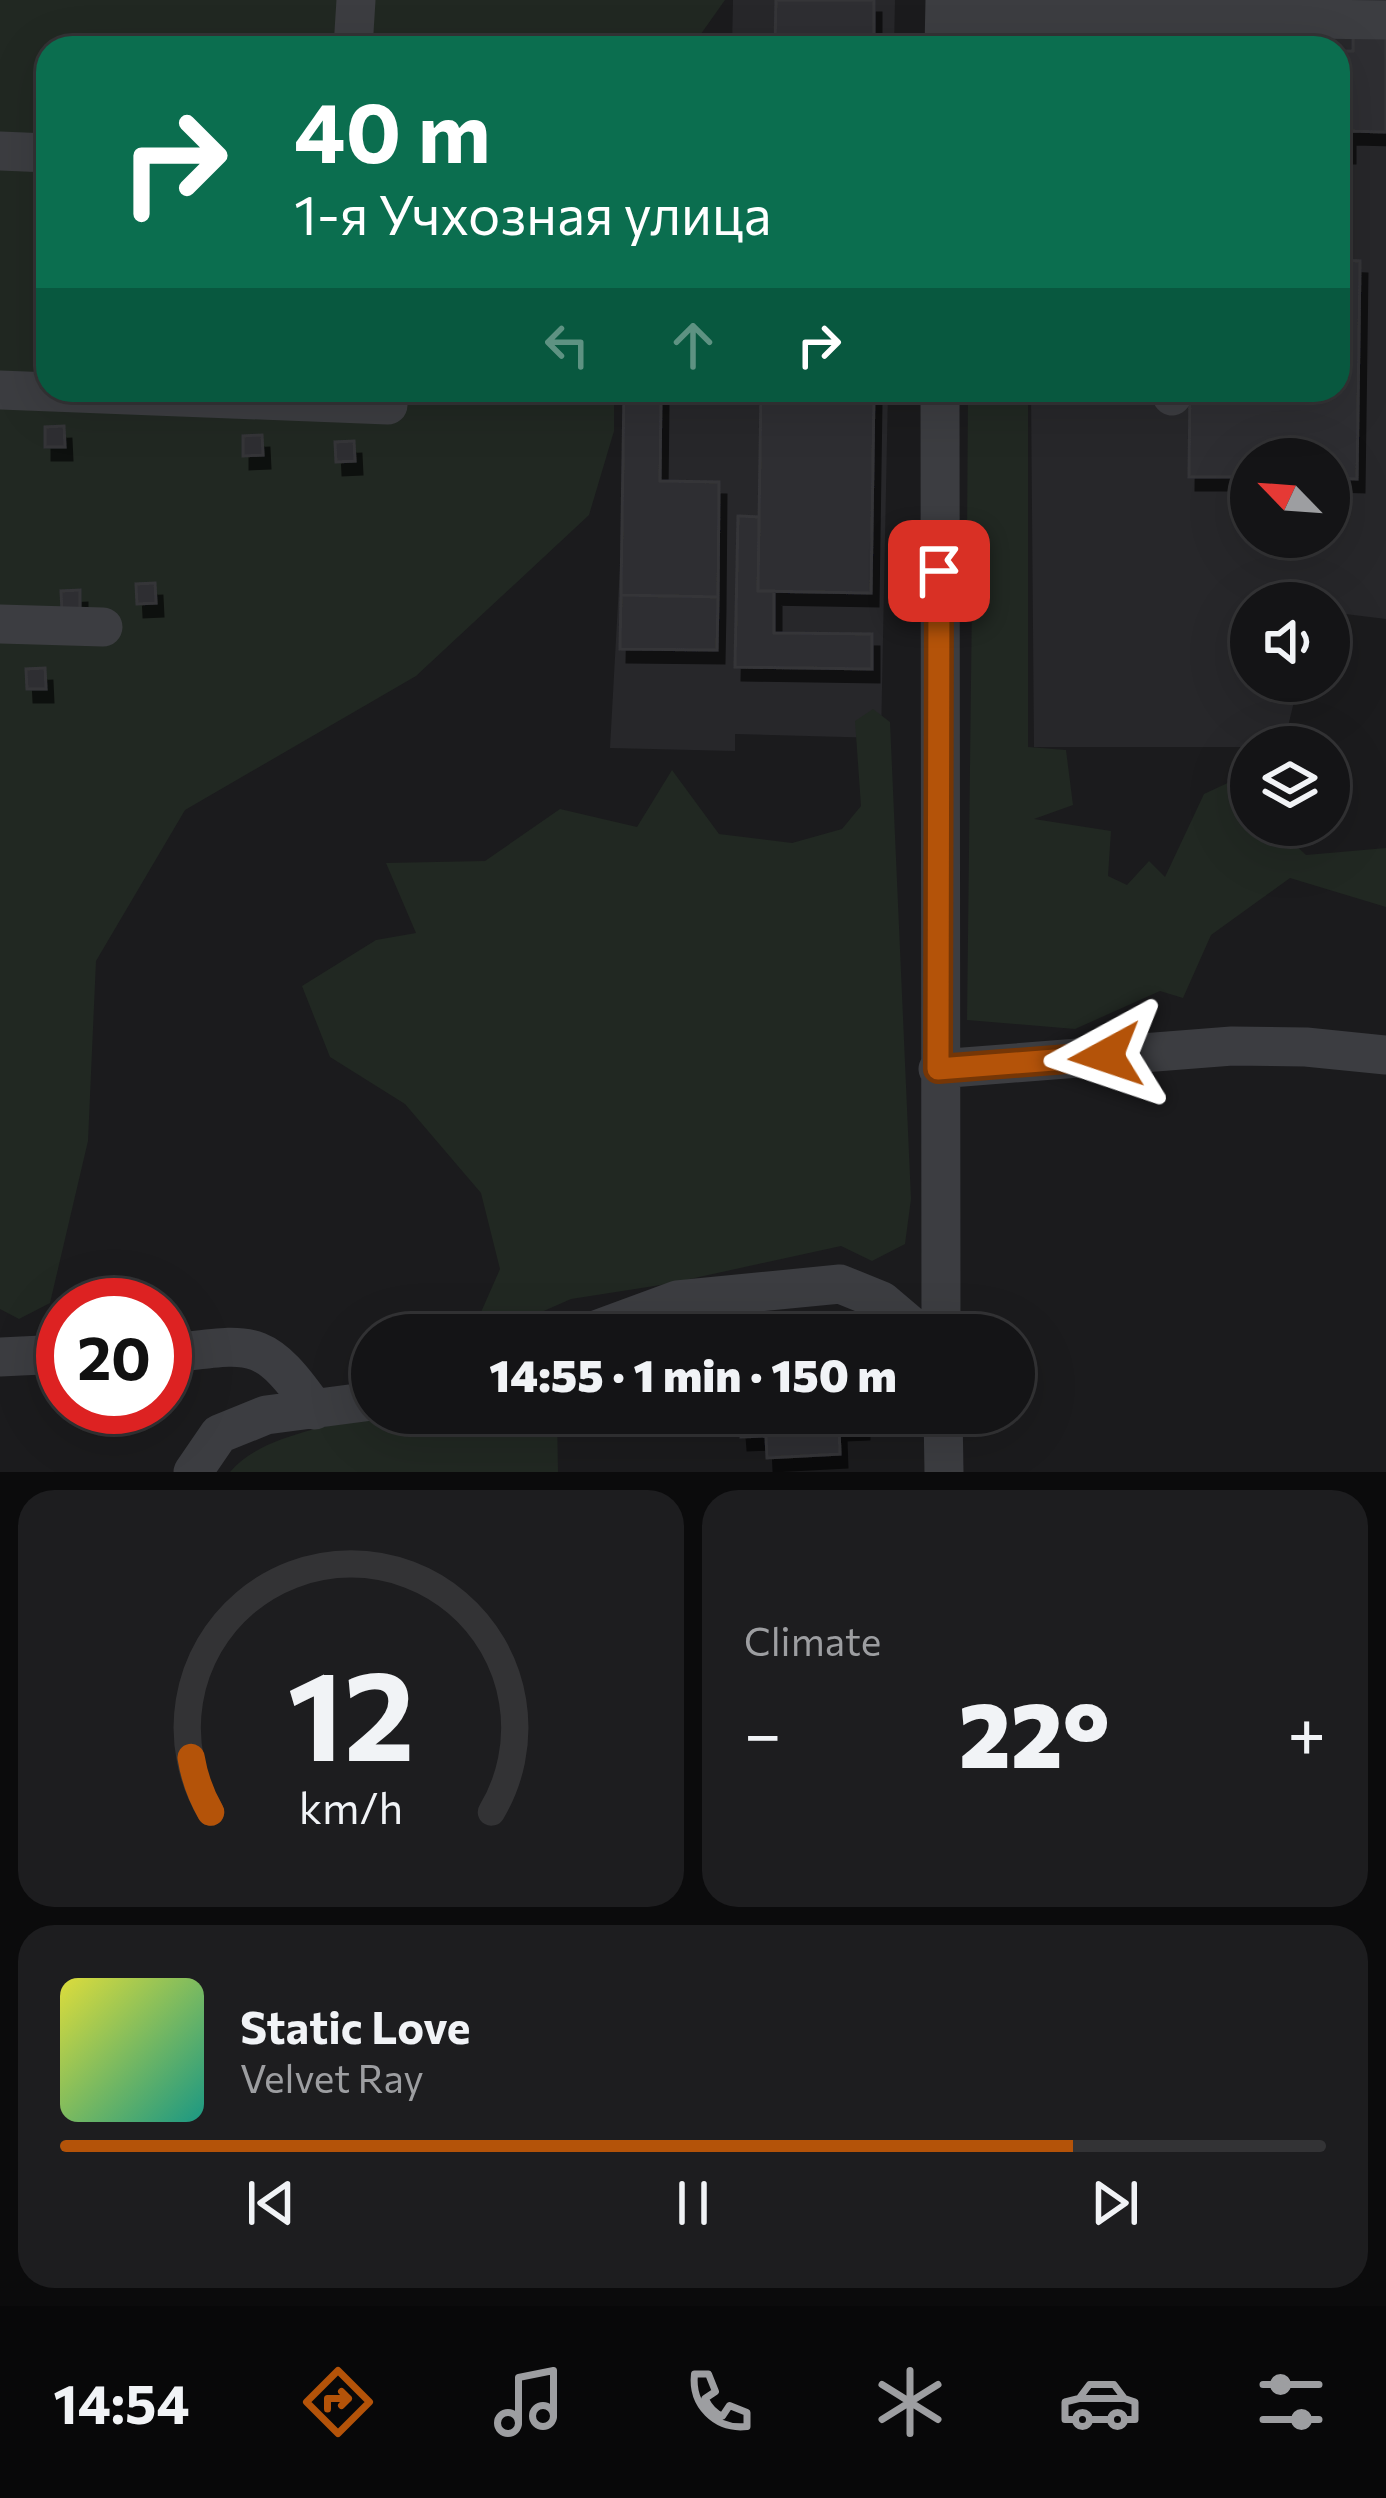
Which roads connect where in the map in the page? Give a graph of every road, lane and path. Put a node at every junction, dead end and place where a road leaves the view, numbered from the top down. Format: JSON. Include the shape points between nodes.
{"nodes":[{"id":1,"x":356,"y":0,"type":"edge"},
{"id":2,"x":1386,"y":20,"type":"edge"},
{"id":3,"x":945,"y":21,"type":"edge"},
{"id":4,"x":353,"y":36,"type":"edge"},
{"id":5,"x":0,"y":152,"type":"edge"},
{"id":6,"x":36,"y":153,"type":"edge"},
{"id":7,"x":0,"y":390,"type":"edge"},
{"id":8,"x":36,"y":391,"type":"edge"},
{"id":9,"x":310,"y":402,"type":"edge"},
{"id":10,"x":940,"y":402,"type":"edge"},
{"id":11,"x":388,"y":405,"type":"dead end"},
{"id":12,"x":0,"y":624,"type":"edge"},
{"id":13,"x":104,"y":627,"type":"dead end"},
{"id":14,"x":1386,"y":1055,"type":"edge"},
{"id":15,"x":938,"y":1069,"type":"junction"},
{"id":16,"x":638,"y":1314,"type":"edge"},
{"id":17,"x":897,"y":1314,"type":"edge"},
{"id":18,"x":941,"y":1314,"type":"edge"},
{"id":19,"x":192,"y":1351,"type":"edge"},
{"id":20,"x":36,"y":1355,"type":"edge"},
{"id":21,"x":0,"y":1357,"type":"edge"},
{"id":22,"x":351,"y":1404,"type":"edge"},
{"id":23,"x":314,"y":1410,"type":"junction"},
{"id":24,"x":943,"y":1434,"type":"edge"},
{"id":25,"x":193,"y":1472,"type":"edge"},
{"id":26,"x":944,"y":1472,"type":"edge"}],
"edges":[{"from":1,"to":4,"type":"street"},
{"from":2,"to":3,"type":"street"},
{"from":5,"to":6,"type":"street"},
{"from":7,"to":8,"type":"street"},
{"from":9,"to":11,"type":"street"},
{"from":10,"to":15,"type":"street"},
{"from":12,"to":13,"type":"street"},
{"from":14,"to":15,"type":"street","via":[[1232,1046]]},
{"from":15,"to":18,"type":"street"},
{"from":16,"to":17,"type":"street","via":[[676,1300],[840,1284]]},
{"from":19,"to":23,"type":"street","via":[[236,1346],[273,1357]]},
{"from":20,"to":21,"type":"street"},
{"from":22,"to":23,"type":"street"},
{"from":23,"to":25,"type":"street","via":[[266,1415],[220,1434]]},
{"from":24,"to":26,"type":"street"}]}
